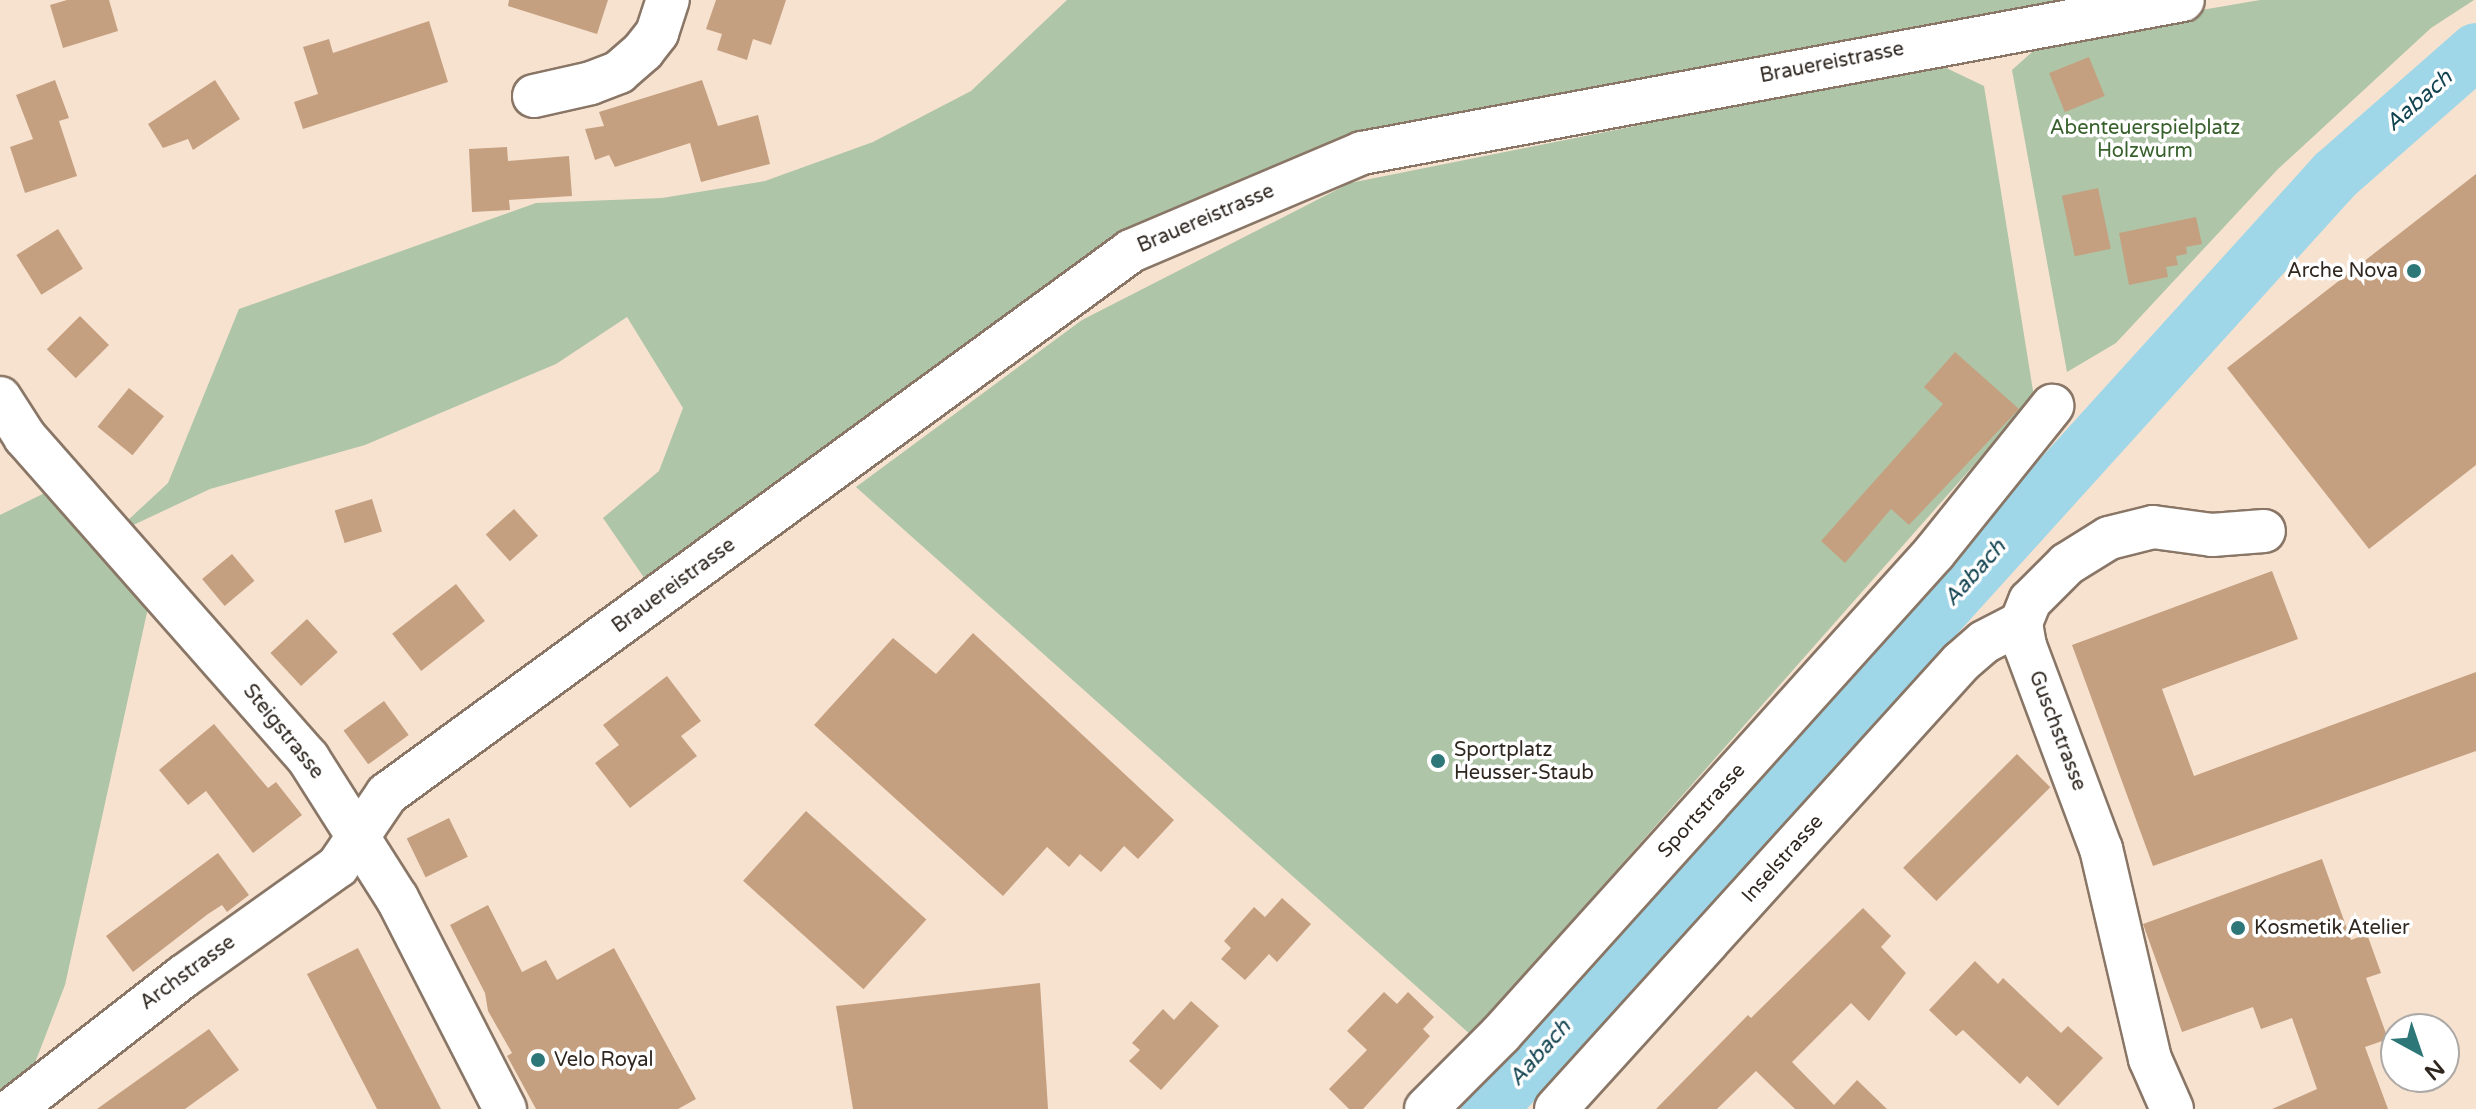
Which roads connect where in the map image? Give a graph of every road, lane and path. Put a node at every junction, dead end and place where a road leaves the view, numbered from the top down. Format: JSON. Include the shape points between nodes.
{"nodes":[{"id":1,"x":668,"y":0,"type":"edge"},
{"id":2,"x":2183,"y":0,"type":"edge"},
{"id":3,"x":534,"y":96,"type":"dead end"},
{"id":4,"x":0,"y":398,"type":"edge"},
{"id":5,"x":2052,"y":406,"type":"dead end"},
{"id":6,"x":2264,"y":531,"type":"dead end"},
{"id":7,"x":2021,"y":623,"type":"junction"},
{"id":8,"x":361,"y":837,"type":"junction"},
{"id":9,"x":35,"y":1102,"type":"edge"},
{"id":10,"x":505,"y":1109,"type":"edge"},
{"id":11,"x":1426,"y":1109,"type":"edge"},
{"id":12,"x":1556,"y":1109,"type":"edge"},
{"id":13,"x":2172,"y":1109,"type":"edge"}],
"edges":[{"from":1,"to":3,"type":"street","via":[[657,33],[619,72]]},
{"from":2,"to":8,"type":"street","name":"Brauereistrasse","via":[[1362,153],[1131,251],[387,794]]},
{"from":4,"to":8,"type":"street","name":"Steigstrasse","via":[[25,437],[308,758]]},
{"from":5,"to":11,"type":"street","name":"Sportstrasse","via":[[1934,553],[1500,1035]]},
{"from":6,"to":7,"type":"street","via":[[2212,535],[2153,527],[2109,538],[2067,564],[2030,601]]},
{"from":7,"to":12,"type":"street","name":"Inselstrasse","via":[[1984,642],[1961,662]]},
{"from":7,"to":13,"type":"street","name":"Guschstrasse","via":[[2101,849],[2150,1059]]},
{"from":8,"to":9,"type":"street","name":"Archstrasse","via":[[338,866],[184,976]]},
{"from":8,"to":10,"type":"street","name":"Steigstrasse"}]}
